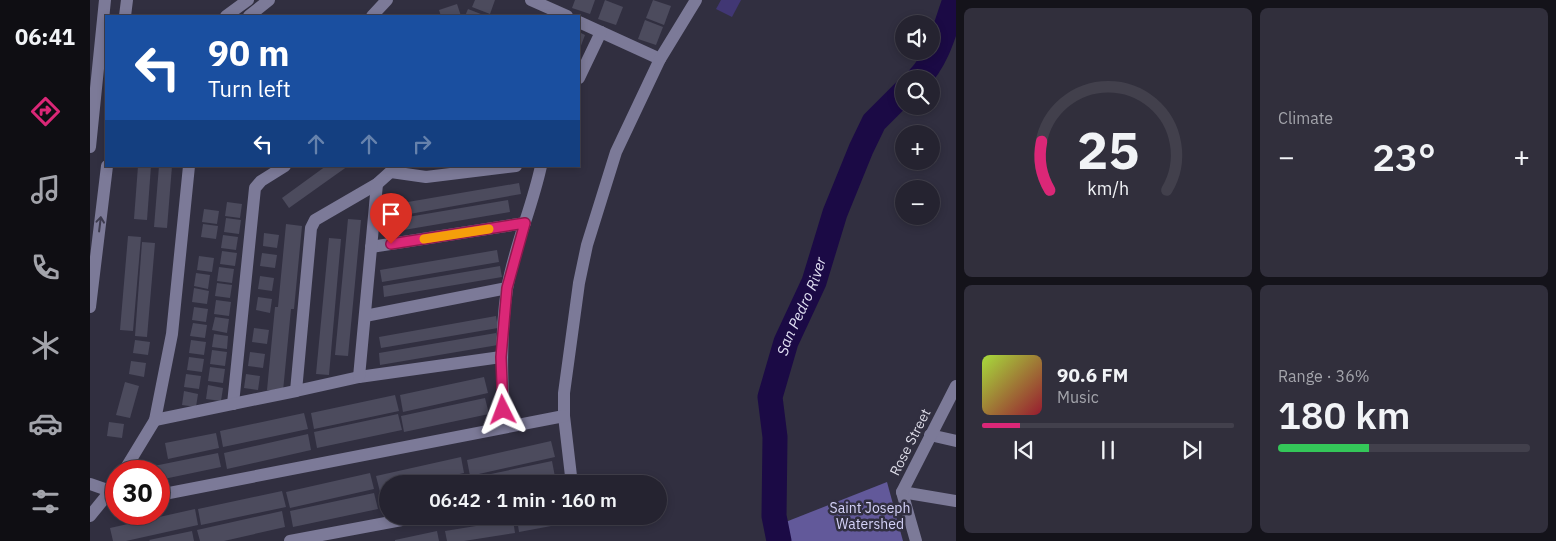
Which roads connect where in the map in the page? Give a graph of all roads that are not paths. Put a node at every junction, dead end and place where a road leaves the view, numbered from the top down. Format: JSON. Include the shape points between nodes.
{"nodes":[{"id":1,"x":105,"y":0,"type":"edge"},
{"id":2,"x":127,"y":0,"type":"edge"},
{"id":3,"x":248,"y":0,"type":"edge"},
{"id":4,"x":270,"y":0,"type":"edge"},
{"id":5,"x":387,"y":0,"type":"edge"},
{"id":6,"x":531,"y":0,"type":"edge"},
{"id":7,"x":694,"y":0,"type":"edge"},
{"id":8,"x":125,"y":15,"type":"edge"},
{"id":9,"x":227,"y":15,"type":"edge"},
{"id":10,"x":250,"y":15,"type":"edge"},
{"id":11,"x":373,"y":15,"type":"edge"},
{"id":12,"x":565,"y":15,"type":"edge"},
{"id":13,"x":580,"y":22,"type":"edge"},
{"id":14,"x":601,"y":32,"type":"junction"},
{"id":15,"x":660,"y":59,"type":"junction"},
{"id":16,"x":580,"y":76,"type":"edge"},
{"id":17,"x":101,"y":80,"type":"edge"},
{"id":18,"x":101,"y":95,"type":"edge"},
{"id":19,"x":90,"y":146,"type":"edge"},
{"id":20,"x":107,"y":167,"type":"edge"},
{"id":21,"x":189,"y":167,"type":"edge"},
{"id":22,"x":283,"y":167,"type":"edge"},
{"id":23,"x":508,"y":167,"type":"edge"},
{"id":24,"x":541,"y":167,"type":"edge"},
{"id":25,"x":394,"y":169,"type":"edge"},
{"id":26,"x":377,"y":184,"type":"junction"},
{"id":27,"x":525,"y":223,"type":"junction"},
{"id":28,"x":371,"y":247,"type":"junction"},
{"id":29,"x":507,"y":288,"type":"junction"},
{"id":30,"x":90,"y":307,"type":"edge"},
{"id":31,"x":365,"y":316,"type":"junction"},
{"id":32,"x":501,"y":357,"type":"junction"},
{"id":33,"x":359,"y":377,"type":"junction"},
{"id":34,"x":956,"y":386,"type":"edge"},
{"id":35,"x":296,"y":391,"type":"junction"},
{"id":36,"x":233,"y":404,"type":"junction"},
{"id":37,"x":564,"y":416,"type":"junction"},
{"id":38,"x":155,"y":420,"type":"junction"},
{"id":39,"x":504,"y":427,"type":"junction"},
{"id":40,"x":930,"y":435,"type":"junction"},
{"id":41,"x":956,"y":441,"type":"edge"},
{"id":42,"x":131,"y":460,"type":"edge"},
{"id":43,"x":571,"y":475,"type":"edge"},
{"id":44,"x":90,"y":484,"type":"edge"},
{"id":45,"x":105,"y":487,"type":"edge"},
{"id":46,"x":902,"y":492,"type":"junction"},
{"id":47,"x":170,"y":493,"type":"edge"},
{"id":48,"x":105,"y":500,"type":"edge"},
{"id":49,"x":956,"y":501,"type":"edge"},
{"id":50,"x":90,"y":516,"type":"edge"},
{"id":51,"x":379,"y":524,"type":"edge"},
{"id":52,"x":290,"y":541,"type":"edge"},
{"id":53,"x":916,"y":541,"type":"edge"}],
"edges":[{"from":1,"to":17,"type":"street"},
{"from":2,"to":8,"type":"street"},
{"from":3,"to":9,"type":"street"},
{"from":4,"to":10,"type":"street"},
{"from":5,"to":11,"type":"street"},
{"from":6,"to":12,"type":"street"},
{"from":7,"to":15,"type":"street"},
{"from":13,"to":14,"type":"street"},
{"from":14,"to":15,"type":"street"},
{"from":14,"to":16,"type":"street"},
{"from":15,"to":37,"type":"street","via":[[616,152],[587,245],[564,393]]},
{"from":17,"to":18,"type":"street"},
{"from":18,"to":19,"type":"street"},
{"from":30,"to":20,"type":"street","one_way":true},
{"from":21,"to":38,"type":"street","via":[[172,334]]},
{"from":22,"to":36,"type":"street","via":[[255,188]]},
{"from":23,"to":25,"type":"street","via":[[426,177]]},
{"from":24,"to":27,"type":"street"},
{"from":25,"to":26,"type":"street"},
{"from":26,"to":28,"type":"street"},
{"from":26,"to":35,"type":"street","via":[[315,220],[311,228]]},
{"from":27,"to":28,"type":"street"},
{"from":27,"to":29,"type":"street"},
{"from":28,"to":31,"type":"street"},
{"from":29,"to":31,"type":"street"},
{"from":29,"to":32,"type":"street"},
{"from":31,"to":33,"type":"street"},
{"from":32,"to":33,"type":"street"},
{"from":32,"to":39,"type":"street"},
{"from":33,"to":35,"type":"street"},
{"from":34,"to":40,"type":"street","name":"Rose Street"},
{"from":35,"to":36,"type":"street"},
{"from":36,"to":38,"type":"street"},
{"from":37,"to":39,"type":"street"},
{"from":37,"to":43,"type":"street"},
{"from":38,"to":42,"type":"street"},
{"from":39,"to":47,"type":"street"},
{"from":40,"to":41,"type":"street"},
{"from":40,"to":46,"type":"street","name":"Rose Street"},
{"from":44,"to":45,"type":"street"},
{"from":46,"to":49,"type":"street"},
{"from":46,"to":53,"type":"street","name":"Rose Street"},
{"from":48,"to":50,"type":"street"},
{"from":51,"to":52,"type":"street"}]}
